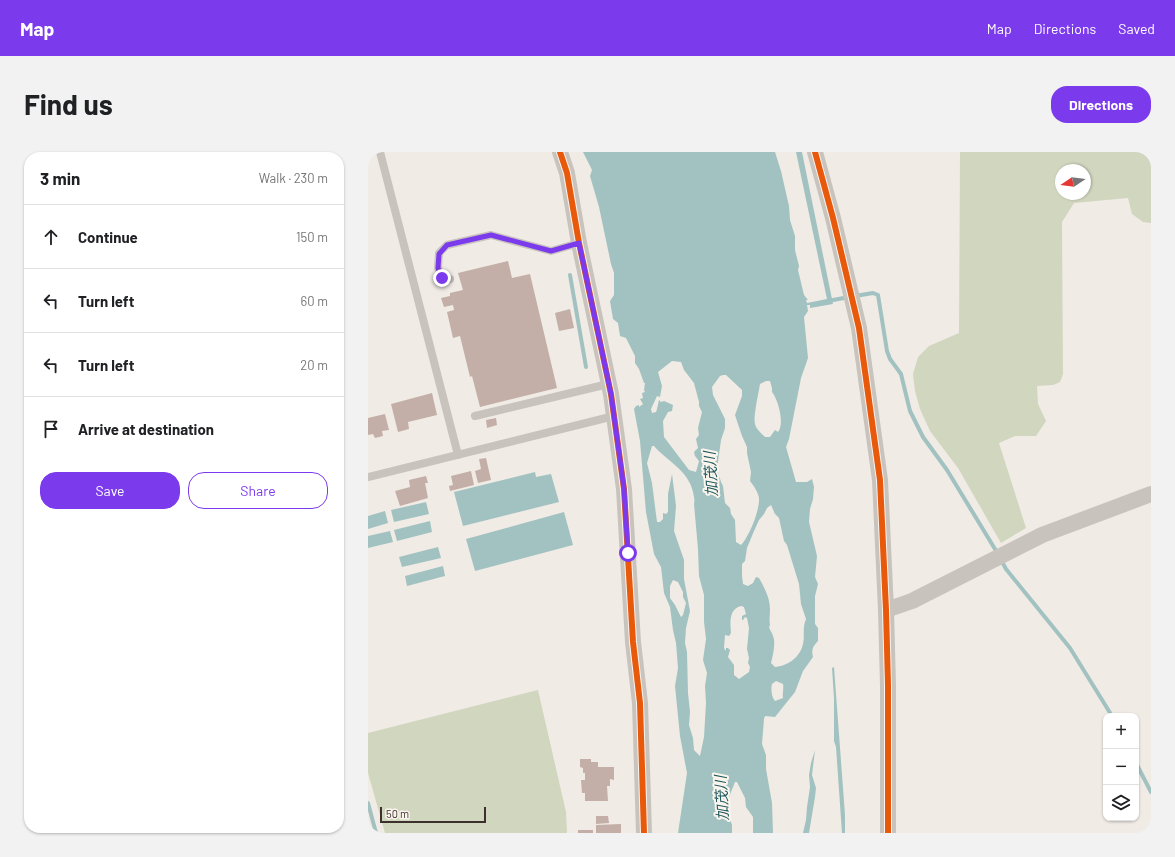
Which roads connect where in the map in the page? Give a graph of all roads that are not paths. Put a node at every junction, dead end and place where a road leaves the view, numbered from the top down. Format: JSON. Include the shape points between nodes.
{"nodes":[{"id":1,"x":380,"y":152,"type":"edge"},
{"id":2,"x":560,"y":152,"type":"edge"},
{"id":3,"x":815,"y":152,"type":"edge"},
{"id":4,"x":579,"y":243,"type":"junction"},
{"id":5,"x":450,"y":279,"type":"dead end"},
{"id":6,"x":608,"y":384,"type":"junction"},
{"id":7,"x":475,"y":416,"type":"dead end"},
{"id":8,"x":614,"y":416,"type":"junction"},
{"id":9,"x":458,"y":455,"type":"junction"},
{"id":10,"x":368,"y":477,"type":"edge"},
{"id":11,"x":1151,"y":494,"type":"edge"},
{"id":12,"x":886,"y":610,"type":"junction"},
{"id":13,"x":644,"y":833,"type":"edge"},
{"id":14,"x":888,"y":833,"type":"edge"}],
"edges":[{"from":1,"to":9,"type":"lane"},
{"from":2,"to":4,"type":"street","via":[[567,173]]},
{"from":3,"to":12,"type":"street","via":[[858,328],[880,480]]},
{"from":4,"to":5,"type":"lane","via":[[551,251],[491,235],[447,245],[439,254],[438,268],[442,278]]},
{"from":4,"to":6,"type":"street"},
{"from":6,"to":7,"type":"lane"},
{"from":6,"to":8,"type":"street"},
{"from":8,"to":9,"type":"lane"},
{"from":8,"to":13,"type":"street","via":[[624,489],[633,642],[640,703]]},
{"from":9,"to":10,"type":"lane"},
{"from":11,"to":12,"type":"street","via":[[1042,535],[912,601]]},
{"from":12,"to":14,"type":"street"}]}
